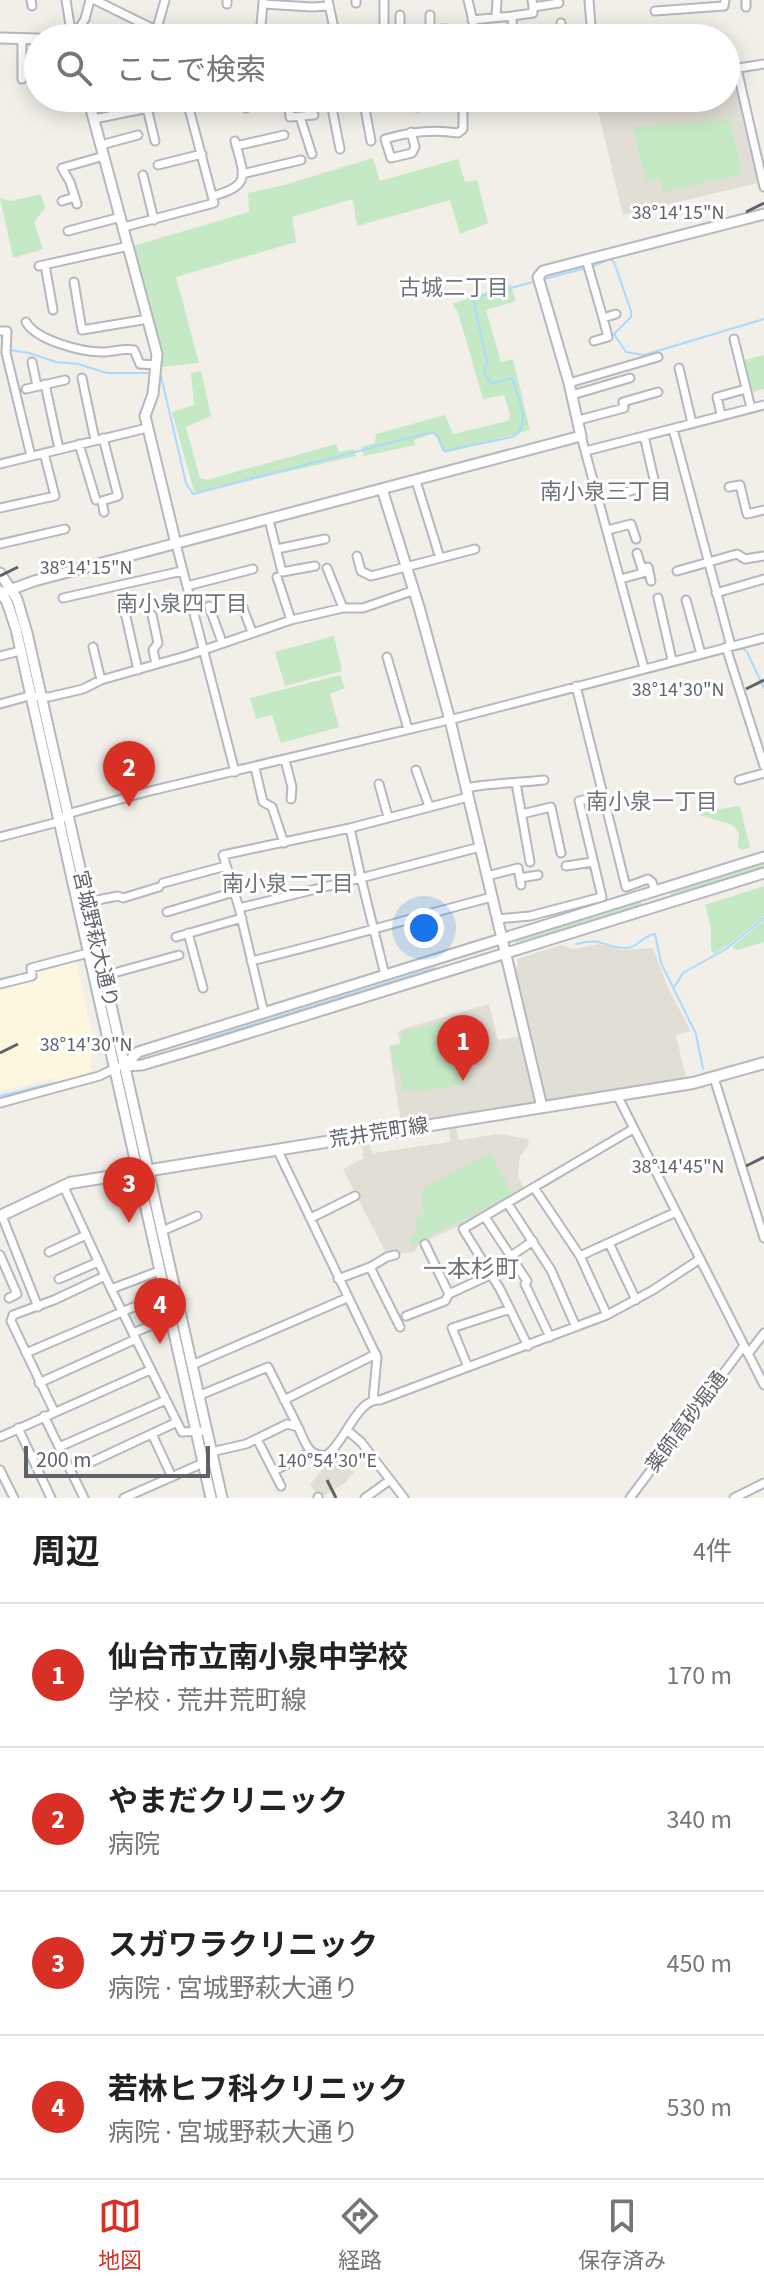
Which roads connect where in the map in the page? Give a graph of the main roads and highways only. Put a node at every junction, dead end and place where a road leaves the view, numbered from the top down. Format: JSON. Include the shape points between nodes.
{"nodes":[{"id":1,"x":764,"y":1063,"type":"edge"},
{"id":2,"x":1,"y":1216,"type":"edge"}],
"edges":[{"from":1,"to":2,"type":"main road","name":"荒井荒町線","via":[[714,1078],[617,1095],[63,1185]]}]}
